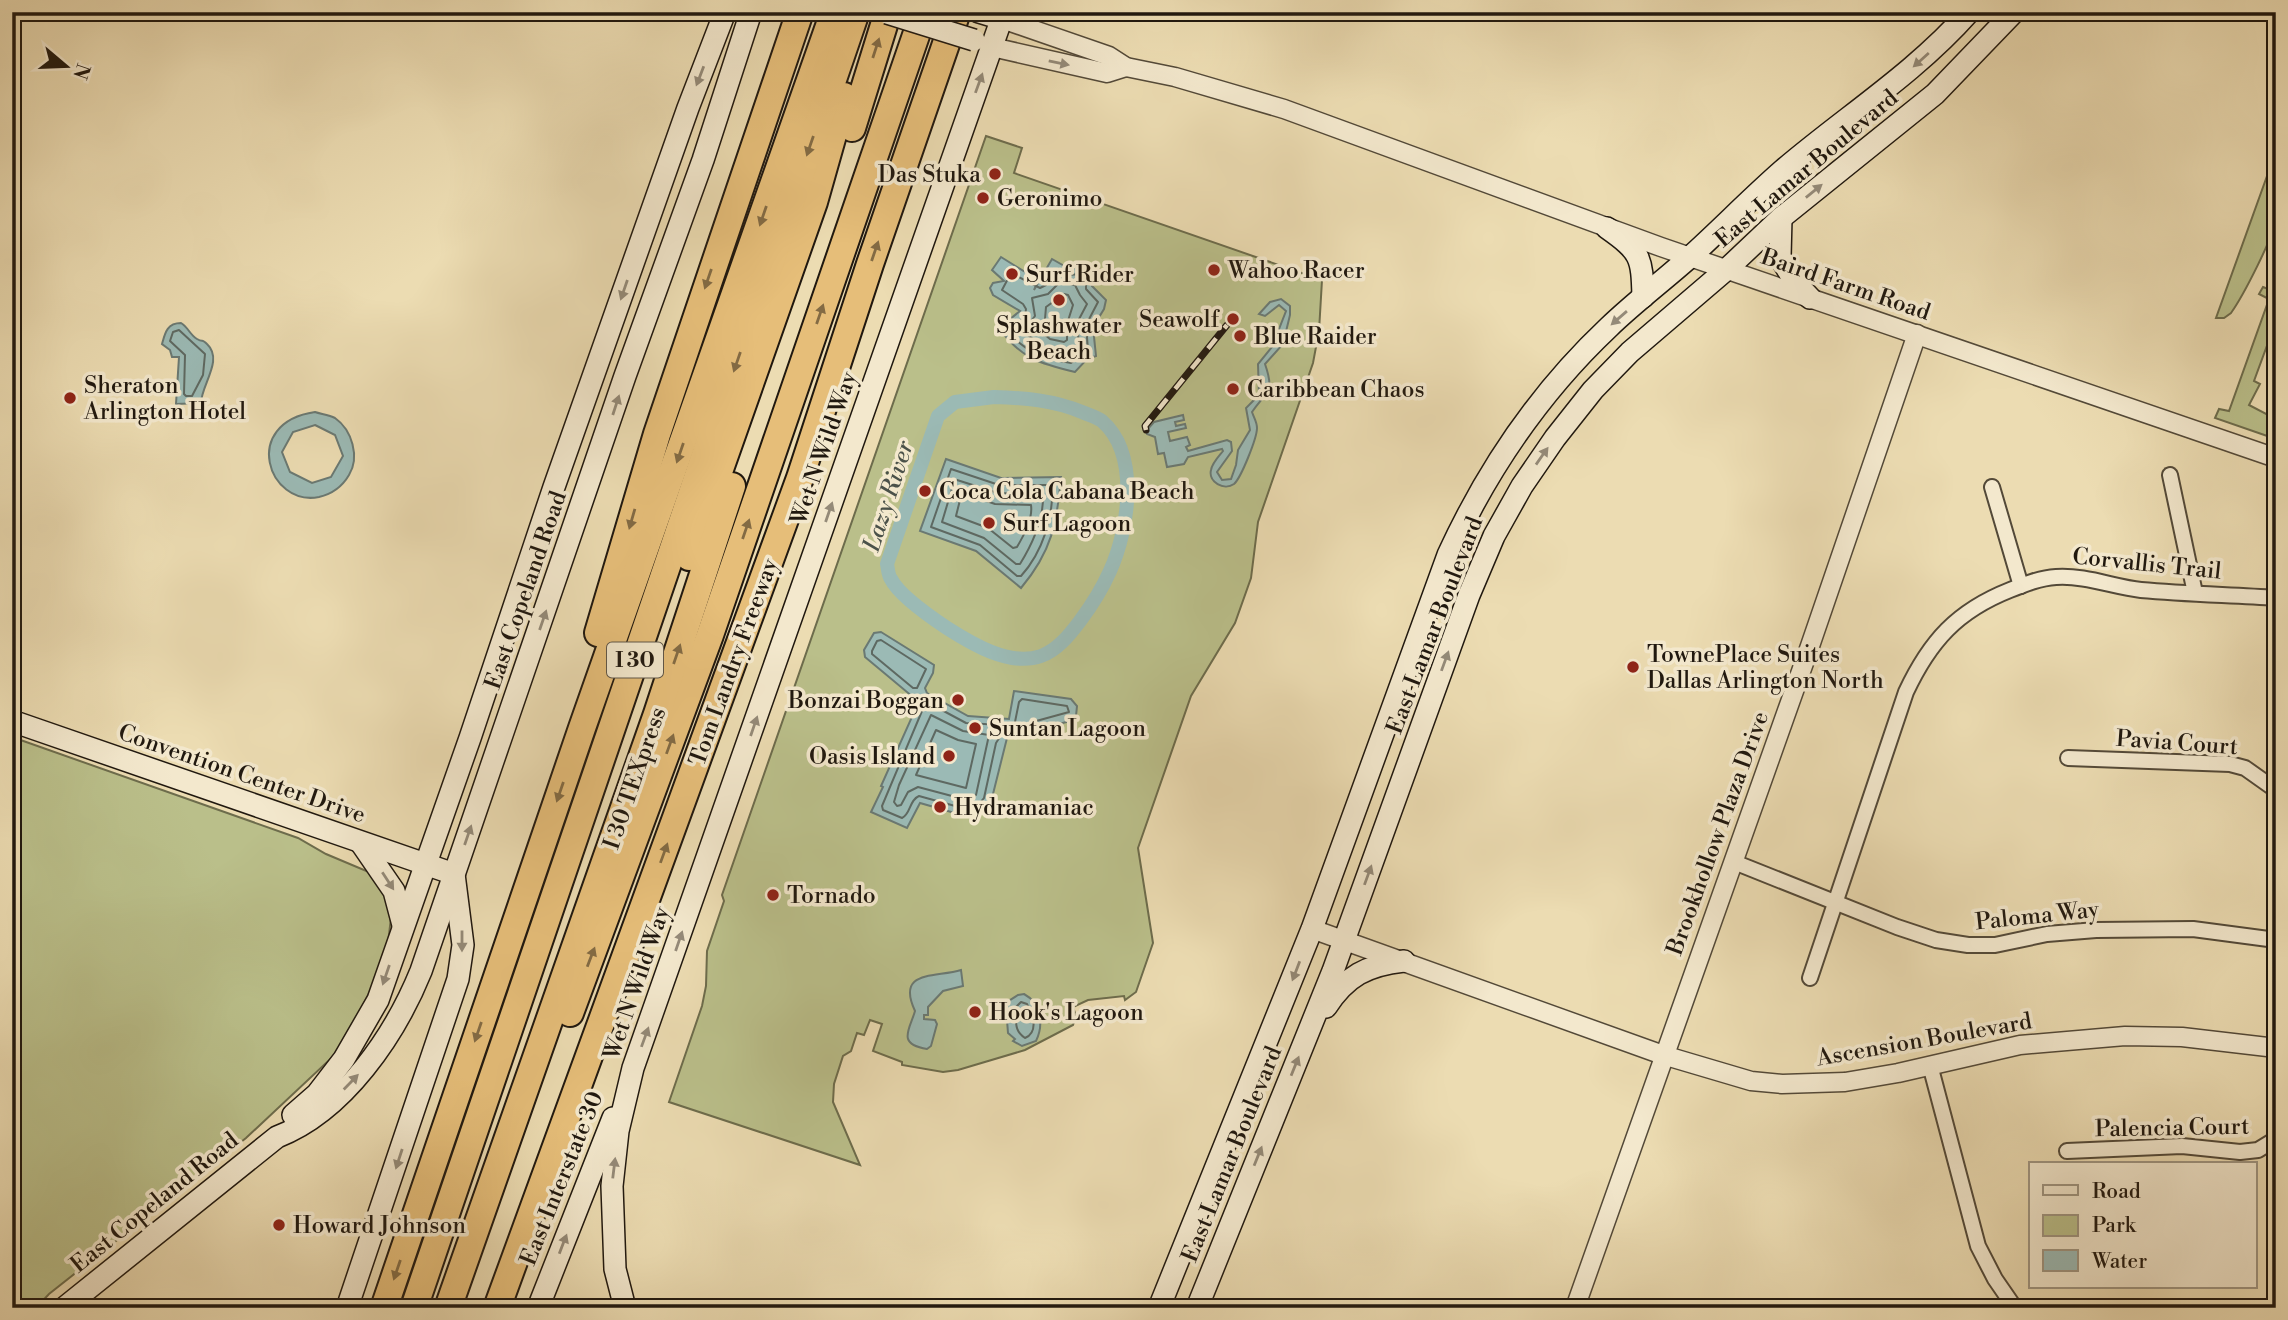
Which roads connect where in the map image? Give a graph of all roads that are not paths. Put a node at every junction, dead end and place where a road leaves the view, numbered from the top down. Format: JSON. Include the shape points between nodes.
{"nodes":[{"id":1,"x":725,"y":12,"type":"edge"},
{"id":2,"x":751,"y":12,"type":"edge"},
{"id":3,"x":800,"y":12,"type":"edge"},
{"id":4,"x":834,"y":12,"type":"edge"},
{"id":5,"x":856,"y":12,"type":"edge"},
{"id":6,"x":864,"y":12,"type":"edge"},
{"id":7,"x":887,"y":12,"type":"edge"},
{"id":8,"x":924,"y":12,"type":"edge"},
{"id":9,"x":957,"y":12,"type":"edge"},
{"id":10,"x":1969,"y":12,"type":"edge"},
{"id":11,"x":2009,"y":14,"type":"edge"},
{"id":12,"x":993,"y":15,"type":"edge"},
{"id":13,"x":983,"y":44,"type":"junction"},
{"id":14,"x":1126,"y":67,"type":"junction"},
{"id":15,"x":659,"y":190,"type":"junction"},
{"id":16,"x":688,"y":200,"type":"junction"},
{"id":17,"x":821,"y":204,"type":"junction"},
{"id":18,"x":1781,"y":218,"type":"junction"},
{"id":19,"x":1607,"y":228,"type":"junction"},
{"id":20,"x":1689,"y":257,"type":"junction"},
{"id":21,"x":1727,"y":269,"type":"junction"},
{"id":22,"x":1643,"y":297,"type":"junction"},
{"id":23,"x":1810,"y":298,"type":"junction"},
{"id":24,"x":1917,"y":334,"type":"junction"},
{"id":25,"x":2276,"y":458,"type":"edge"},
{"id":26,"x":2170,"y":475,"type":"dead end"},
{"id":27,"x":1992,"y":488,"type":"dead end"},
{"id":28,"x":1448,"y":555,"type":"junction"},
{"id":29,"x":1480,"y":569,"type":"junction"},
{"id":30,"x":2021,"y":586,"type":"junction"},
{"id":31,"x":2195,"y":593,"type":"junction"},
{"id":32,"x":2276,"y":598,"type":"edge"},
{"id":33,"x":12,"y":721,"type":"edge"},
{"id":34,"x":582,"y":728,"type":"junction"},
{"id":35,"x":2068,"y":758,"type":"dead end"},
{"id":36,"x":2276,"y":790,"type":"edge"},
{"id":37,"x":360,"y":843,"type":"junction"},
{"id":38,"x":1734,"y":862,"type":"junction"},
{"id":39,"x":425,"y":864,"type":"junction"},
{"id":40,"x":454,"y":874,"type":"junction"},
{"id":41,"x":1835,"y":902,"type":"junction"},
{"id":42,"x":403,"y":925,"type":"junction"},
{"id":43,"x":1312,"y":929,"type":"junction"},
{"id":44,"x":1345,"y":940,"type":"junction"},
{"id":45,"x":2276,"y":940,"type":"edge"},
{"id":46,"x":1404,"y":961,"type":"junction"},
{"id":47,"x":1810,"y":978,"type":"dead end"},
{"id":48,"x":1309,"y":1032,"type":"junction"},
{"id":49,"x":2276,"y":1048,"type":"edge"},
{"id":50,"x":1664,"y":1055,"type":"junction"},
{"id":51,"x":1930,"y":1065,"type":"junction"},
{"id":52,"x":634,"y":1068,"type":"junction"},
{"id":53,"x":277,"y":1137,"type":"junction"},
{"id":54,"x":2276,"y":1139,"type":"edge"},
{"id":55,"x":2067,"y":1151,"type":"dead end"},
{"id":56,"x":494,"y":1176,"type":"junction"},
{"id":57,"x":64,"y":1308,"type":"edge"},
{"id":58,"x":348,"y":1308,"type":"edge"},
{"id":59,"x":384,"y":1308,"type":"edge"},
{"id":60,"x":414,"y":1308,"type":"edge"},
{"id":61,"x":424,"y":1308,"type":"edge"},
{"id":62,"x":448,"y":1308,"type":"edge"},
{"id":63,"x":497,"y":1308,"type":"edge"},
{"id":64,"x":538,"y":1308,"type":"edge"},
{"id":65,"x":625,"y":1308,"type":"edge"},
{"id":66,"x":1159,"y":1308,"type":"edge"},
{"id":67,"x":1198,"y":1308,"type":"edge"},
{"id":68,"x":1575,"y":1308,"type":"edge"},
{"id":69,"x":2015,"y":1308,"type":"edge"}],
"edges":[{"from":1,"to":15,"type":"main road","name":"East Copeland Road","one_way":true},
{"from":2,"to":16,"type":"main road","name":"East Copeland Road"},
{"from":3,"to":34,"type":"highway","one_way":true,"via":[[657,434],[587,669]]},
{"from":4,"to":34,"type":"highway","number":"I 30","one_way":true},
{"from":5,"to":60,"type":"highway","number":"I 30","one_way":true},
{"from":6,"to":17,"type":"highway"},
{"from":7,"to":13,"type":"main road","bridge":true},
{"from":17,"to":7,"type":"highway","one_way":true},
{"from":56,"to":8,"type":"highway","one_way":true,"via":[[551,1061],[611,906],[715,622]]},
{"from":63,"to":9,"type":"highway","name":"Tom Landry Freeway","one_way":true,"via":[[786,515]]},
{"from":10,"to":20,"type":"main road","name":"East Lamar Boulevard","one_way":true,"via":[[1891,87],[1783,170]]},
{"from":18,"to":11,"type":"main road","name":"East Lamar Boulevard","one_way":true,"via":[[1935,94]]},
{"from":12,"to":13,"type":"main road","name":"Wet N Wild Way"},
{"from":12,"to":14,"type":"street","via":[[1109,56]]},
{"from":13,"to":14,"type":"street","one_way":true,"via":[[1107,73]]},
{"from":52,"to":13,"type":"main road","name":"Wet N Wild Way","one_way":true},
{"from":14,"to":19,"type":"street","name":"Baird Farm Road","via":[[1284,109]]},
{"from":15,"to":16,"type":"main road"},
{"from":15,"to":39,"type":"main road","name":"East Copeland Road","one_way":true},
{"from":40,"to":16,"type":"main road","name":"East Copeland Road","one_way":true},
{"from":56,"to":17,"type":"highway","name":"I 30 TEXpress","one_way":true,"via":[[657,714]]},
{"from":17,"to":61,"type":"highway","name":"I 30 TEXpress","via":[[613,763]]},
{"from":18,"to":21,"type":"main road","name":"East Lamar Boulevard"},
{"from":18,"to":23,"type":"main road","via":[[1780,257]]},
{"from":19,"to":20,"type":"street","name":"Baird Farm Road"},
{"from":19,"to":22,"type":"main road","via":[[1637,253],[1643,268]]},
{"from":20,"to":21,"type":"street","name":"Baird Farm Road"},
{"from":20,"to":22,"type":"main road","name":"East Lamar Boulevard"},
{"from":21,"to":23,"type":"street","name":"Baird Farm Road"},
{"from":29,"to":21,"type":"main road","name":"East Lamar Boulevard","one_way":true,"via":[[1522,486],[1573,414],[1630,352]]},
{"from":22,"to":28,"type":"main road","name":"East Lamar Boulevard","one_way":true,"via":[[1593,343],[1523,425],[1482,488]]},
{"from":23,"to":24,"type":"street","name":"Baird Farm Road"},
{"from":24,"to":25,"type":"street","name":"Baird Farm Road"},
{"from":24,"to":38,"type":"street","name":"Brookhollow Plaza Drive"},
{"from":26,"to":31,"type":"street"},
{"from":27,"to":30,"type":"street"},
{"from":28,"to":29,"type":"main road"},
{"from":28,"to":43,"type":"main road","name":"East Lamar Boulevard"},
{"from":44,"to":29,"type":"main road","name":"East Lamar Boulevard","one_way":true},
{"from":30,"to":31,"type":"street","name":"Corvallis Trail","via":[[2057,577]]},
{"from":30,"to":41,"type":"street","name":"Corvallis Trail","via":[[1984,600],[1960,616],[1921,660]]},
{"from":31,"to":32,"type":"street","name":"Corvallis Trail"},
{"from":33,"to":37,"type":"main road","name":"Convention Center Drive"},
{"from":34,"to":59,"type":"highway","number":"I 30","one_way":true},
{"from":35,"to":36,"type":"street","name":"Pavia Court","via":[[2230,764],[2245,768]]},
{"from":37,"to":39,"type":"main road","name":"Convention Center Drive"},
{"from":37,"to":42,"type":"main road","one_way":true,"via":[[394,891]]},
{"from":38,"to":41,"type":"street","name":"Paloma Way"},
{"from":38,"to":50,"type":"street","name":"Brookhollow Plaza Drive"},
{"from":39,"to":40,"type":"main road","name":"Convention Center Drive"},
{"from":39,"to":42,"type":"main road","name":"East Copeland Road"},
{"from":53,"to":40,"type":"main road","name":"East Copeland Road","one_way":true,"via":[[299,1129],[333,1100],[380,1048],[411,995]]},
{"from":40,"to":58,"type":"main road","one_way":true,"via":[[463,945],[458,979]]},
{"from":41,"to":45,"type":"street","name":"Paloma Way","via":[[1936,940],[1968,945],[2096,930],[2193,929]]},
{"from":41,"to":47,"type":"street","name":"Corvallis Trail"},
{"from":42,"to":53,"type":"main road","name":"East Copeland Road","one_way":true,"via":[[371,1015],[317,1094],[290,1117]]},
{"from":43,"to":44,"type":"street","name":"Ascension Boulevard"},
{"from":43,"to":66,"type":"main road","name":"East Lamar Boulevard","one_way":true},
{"from":44,"to":46,"type":"street","name":"Ascension Boulevard"},
{"from":44,"to":48,"type":"main road","name":"East Lamar Boulevard"},
{"from":46,"to":48,"type":"main road","via":[[1383,963],[1357,974],[1338,989]]},
{"from":46,"to":50,"type":"street","name":"Ascension Boulevard"},
{"from":67,"to":48,"type":"main road","name":"East Lamar Boulevard","one_way":true},
{"from":49,"to":51,"type":"street","name":"Ascension Boulevard","via":[[2182,1037],[2124,1036],[2020,1045]]},
{"from":50,"to":51,"type":"street","name":"Ascension Boulevard","via":[[1751,1081],[1782,1084],[1845,1082]]},
{"from":50,"to":68,"type":"street","name":"Brookhollow Plaza Drive"},
{"from":51,"to":69,"type":"street","via":[[1978,1246]]},
{"from":64,"to":52,"type":"main road","name":"East Interstate 30","one_way":true},
{"from":65,"to":52,"type":"main road","name":"Wet N Wild Way","one_way":true,"via":[[615,1269],[612,1186],[618,1131]]},
{"from":53,"to":57,"type":"main road","name":"East Copeland Road"},
{"from":54,"to":55,"type":"street","name":"Palencia Court","via":[[2258,1150],[2241,1152],[2182,1146]]},
{"from":56,"to":62,"type":"highway","name":"I 30 TEXpress"}]}
